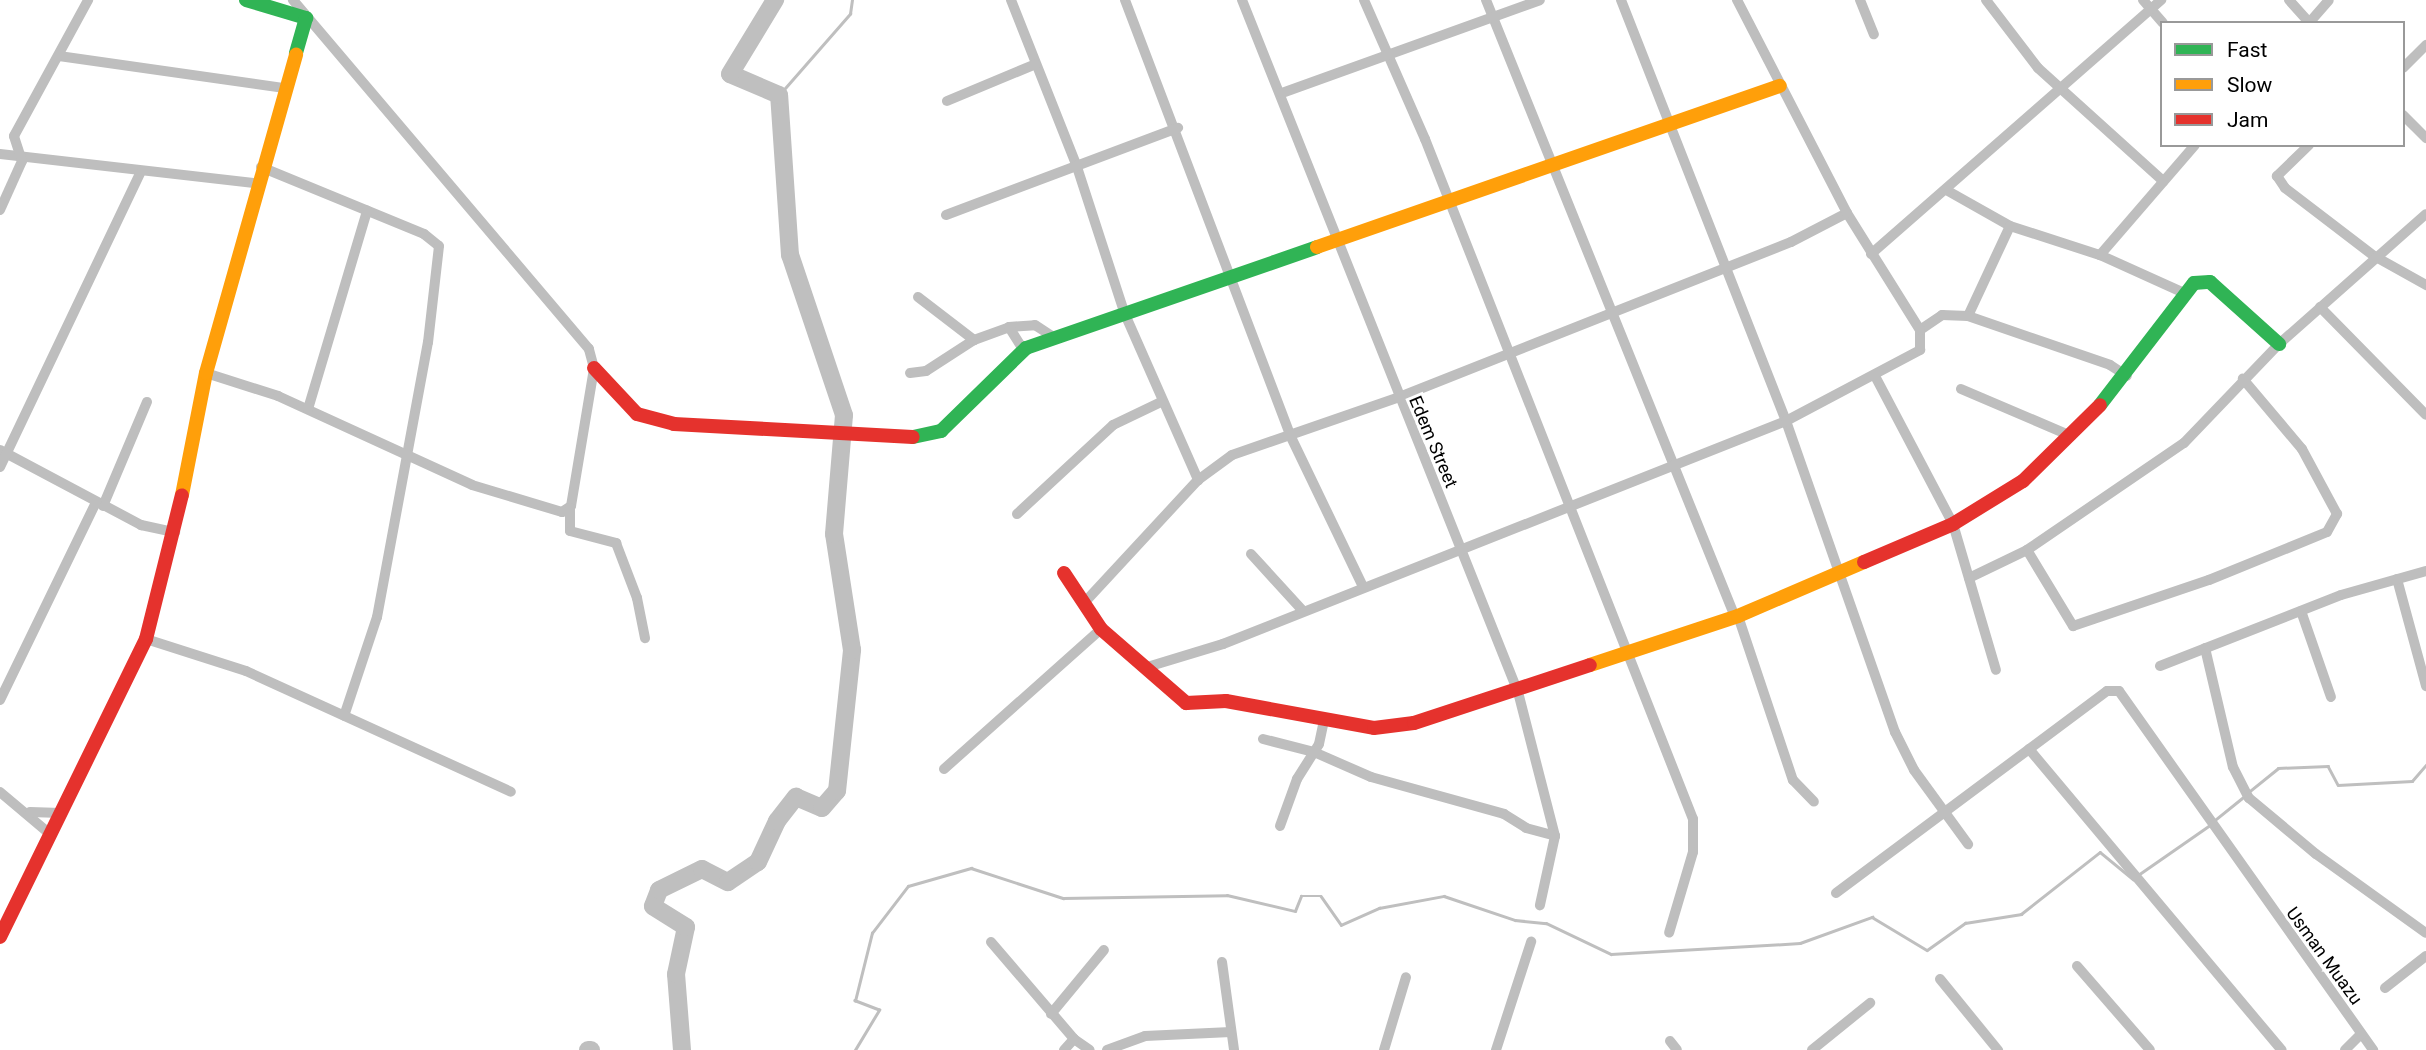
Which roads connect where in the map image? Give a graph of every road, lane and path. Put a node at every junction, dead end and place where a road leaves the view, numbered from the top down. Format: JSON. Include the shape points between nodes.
{"nodes":[{"id":1,"x":88,"y":0,"type":"edge"},
{"id":2,"x":246,"y":0,"type":"edge"},
{"id":3,"x":293,"y":0,"type":"edge"},
{"id":4,"x":1011,"y":0,"type":"edge"},
{"id":5,"x":1125,"y":0,"type":"edge"},
{"id":6,"x":1242,"y":0,"type":"edge"},
{"id":7,"x":1364,"y":0,"type":"edge"},
{"id":8,"x":1486,"y":0,"type":"edge"},
{"id":9,"x":1540,"y":0,"type":"edge"},
{"id":10,"x":1621,"y":0,"type":"edge"},
{"id":11,"x":1737,"y":0,"type":"edge"},
{"id":12,"x":1860,"y":0,"type":"edge"},
{"id":13,"x":1986,"y":0,"type":"edge"},
{"id":14,"x":2143,"y":0,"type":"edge"},
{"id":15,"x":2161,"y":0,"type":"edge"},
{"id":16,"x":2290,"y":0,"type":"edge"},
{"id":17,"x":2329,"y":0,"type":"edge"},
{"id":18,"x":2151,"y":9,"type":"junction"},
{"id":19,"x":1492,"y":17,"type":"junction"},
{"id":20,"x":306,"y":18,"type":"junction"},
{"id":21,"x":2161,"y":21,"type":"edge"},
{"id":22,"x":2307,"y":21,"type":"edge"},
{"id":23,"x":2311,"y":21,"type":"edge"},
{"id":24,"x":1874,"y":34,"type":"dead end"},
{"id":25,"x":2426,"y":45,"type":"edge"},
{"id":26,"x":59,"y":55,"type":"junction"},
{"id":27,"x":1388,"y":56,"type":"junction"},
{"id":28,"x":1036,"y":64,"type":"junction"},
{"id":29,"x":2405,"y":66,"type":"edge"},
{"id":30,"x":1780,"y":86,"type":"junction"},
{"id":31,"x":285,"y":88,"type":"junction"},
{"id":32,"x":2059,"y":88,"type":"junction"},
{"id":33,"x":1282,"y":93,"type":"junction"},
{"id":34,"x":947,"y":101,"type":"dead end"},
{"id":35,"x":2405,"y":117,"type":"edge"},
{"id":36,"x":1671,"y":127,"type":"junction"},
{"id":37,"x":1178,"y":128,"type":"junction"},
{"id":38,"x":2426,"y":138,"type":"edge"},
{"id":39,"x":2193,"y":147,"type":"edge"},
{"id":40,"x":2307,"y":147,"type":"edge"},
{"id":41,"x":0,"y":154,"type":"edge"},
{"id":42,"x":22,"y":161,"type":"junction"},
{"id":43,"x":1553,"y":163,"type":"junction"},
{"id":44,"x":261,"y":167,"type":"junction"},
{"id":45,"x":1077,"y":167,"type":"junction"},
{"id":46,"x":140,"y":174,"type":"junction"},
{"id":47,"x":2163,"y":181,"type":"junction"},
{"id":48,"x":256,"y":183,"type":"junction"},
{"id":49,"x":1948,"y":191,"type":"junction"},
{"id":50,"x":1449,"y":201,"type":"junction"},
{"id":51,"x":0,"y":210,"type":"edge"},
{"id":52,"x":367,"y":211,"type":"junction"},
{"id":53,"x":1847,"y":213,"type":"junction"},
{"id":54,"x":2426,"y":214,"type":"edge"},
{"id":55,"x":946,"y":215,"type":"dead end"},
{"id":56,"x":2010,"y":226,"type":"junction"},
{"id":57,"x":1334,"y":239,"type":"junction"},
{"id":58,"x":1871,"y":254,"type":"junction"},
{"id":59,"x":2100,"y":255,"type":"junction"},
{"id":60,"x":2374,"y":256,"type":"junction"},
{"id":61,"x":1726,"y":267,"type":"junction"},
{"id":62,"x":1227,"y":274,"type":"junction"},
{"id":63,"x":2426,"y":285,"type":"edge"},
{"id":64,"x":2184,"y":293,"type":"junction"},
{"id":65,"x":918,"y":297,"type":"dead end"},
{"id":66,"x":2320,"y":307,"type":"junction"},
{"id":67,"x":1612,"y":311,"type":"junction"},
{"id":68,"x":1124,"y":312,"type":"junction"},
{"id":69,"x":1968,"y":316,"type":"junction"},
{"id":70,"x":1009,"y":327,"type":"junction"},
{"id":71,"x":1920,"y":330,"type":"junction"},
{"id":72,"x":1055,"y":338,"type":"junction"},
{"id":73,"x":974,"y":340,"type":"junction"},
{"id":74,"x":2279,"y":344,"type":"junction"},
{"id":75,"x":1024,"y":351,"type":"junction"},
{"id":76,"x":1506,"y":351,"type":"junction"},
{"id":77,"x":594,"y":368,"type":"junction"},
{"id":78,"x":206,"y":373,"type":"junction"},
{"id":79,"x":910,"y":373,"type":"dead end"},
{"id":80,"x":1875,"y":376,"type":"junction"},
{"id":81,"x":2127,"y":376,"type":"junction"},
{"id":82,"x":2243,"y":379,"type":"junction"},
{"id":83,"x":1961,"y":389,"type":"dead end"},
{"id":84,"x":1396,"y":397,"type":"junction"},
{"id":85,"x":1163,"y":401,"type":"junction"},
{"id":86,"x":147,"y":402,"type":"dead end"},
{"id":87,"x":308,"y":409,"type":"junction"},
{"id":88,"x":2426,"y":415,"type":"edge"},
{"id":89,"x":1786,"y":421,"type":"junction"},
{"id":90,"x":1290,"y":435,"type":"junction"},
{"id":91,"x":2071,"y":436,"type":"junction"},
{"id":92,"x":3,"y":452,"type":"edge"},
{"id":93,"x":406,"y":456,"type":"junction"},
{"id":94,"x":1675,"y":465,"type":"junction"},
{"id":95,"x":0,"y":467,"type":"edge"},
{"id":96,"x":1198,"y":480,"type":"junction"},
{"id":97,"x":99,"y":504,"type":"junction"},
{"id":98,"x":1567,"y":507,"type":"junction"},
{"id":99,"x":570,"y":508,"type":"junction"},
{"id":100,"x":1017,"y":514,"type":"dead end"},
{"id":101,"x":1953,"y":524,"type":"junction"},
{"id":102,"x":175,"y":532,"type":"junction"},
{"id":103,"x":1461,"y":548,"type":"junction"},
{"id":104,"x":2027,"y":550,"type":"junction"},
{"id":105,"x":1251,"y":554,"type":"dead end"},
{"id":106,"x":2426,"y":571,"type":"edge"},
{"id":107,"x":1064,"y":573,"type":"dead end"},
{"id":108,"x":1843,"y":574,"type":"junction"},
{"id":109,"x":1969,"y":578,"type":"junction"},
{"id":110,"x":2397,"y":579,"type":"junction"},
{"id":111,"x":1363,"y":587,"type":"junction"},
{"id":112,"x":1084,"y":603,"type":"junction"},
{"id":113,"x":1303,"y":611,"type":"junction"},
{"id":114,"x":2301,"y":611,"type":"junction"},
{"id":115,"x":1736,"y":617,"type":"junction"},
{"id":116,"x":1101,"y":629,"type":"junction"},
{"id":117,"x":645,"y":638,"type":"dead end"},
{"id":118,"x":146,"y":639,"type":"junction"},
{"id":119,"x":2205,"y":648,"type":"junction"},
{"id":120,"x":1630,"y":652,"type":"junction"},
{"id":121,"x":2160,"y":666,"type":"dead end"},
{"id":122,"x":1140,"y":668,"type":"junction"},
{"id":123,"x":1996,"y":670,"type":"dead end"},
{"id":124,"x":2426,"y":686,"type":"edge"},
{"id":125,"x":1518,"y":692,"type":"junction"},
{"id":126,"x":2331,"y":697,"type":"dead end"},
{"id":127,"x":0,"y":700,"type":"edge"},
{"id":128,"x":344,"y":716,"type":"junction"},
{"id":129,"x":1324,"y":721,"type":"junction"},
{"id":130,"x":1263,"y":739,"type":"dead end"},
{"id":131,"x":2029,"y":749,"type":"junction"},
{"id":132,"x":1314,"y":752,"type":"junction"},
{"id":133,"x":944,"y":769,"type":"dead end"},
{"id":134,"x":0,"y":792,"type":"edge"},
{"id":135,"x":511,"y":792,"type":"dead end"},
{"id":136,"x":1814,"y":802,"type":"dead end"},
{"id":137,"x":30,"y":812,"type":"junction"},
{"id":138,"x":1945,"y":812,"type":"junction"},
{"id":139,"x":61,"y":813,"type":"junction"},
{"id":140,"x":1280,"y":826,"type":"dead end"},
{"id":141,"x":51,"y":835,"type":"junction"},
{"id":142,"x":1555,"y":836,"type":"junction"},
{"id":143,"x":1968,"y":844,"type":"dead end"},
{"id":144,"x":1836,"y":893,"type":"dead end"},
{"id":145,"x":1540,"y":905,"type":"dead end"},
{"id":146,"x":1669,"y":933,"type":"dead end"},
{"id":147,"x":2426,"y":933,"type":"edge"},
{"id":148,"x":0,"y":937,"type":"edge"},
{"id":149,"x":991,"y":942,"type":"dead end"},
{"id":150,"x":1531,"y":942,"type":"dead end"},
{"id":151,"x":1104,"y":950,"type":"dead end"},
{"id":152,"x":2426,"y":956,"type":"edge"},
{"id":153,"x":1222,"y":962,"type":"dead end"},
{"id":154,"x":2077,"y":967,"type":"dead end"},
{"id":155,"x":1406,"y":977,"type":"dead end"},
{"id":156,"x":1940,"y":979,"type":"dead end"},
{"id":157,"x":2385,"y":988,"type":"dead end"},
{"id":158,"x":1870,"y":1003,"type":"dead end"},
{"id":159,"x":1051,"y":1014,"type":"junction"},
{"id":160,"x":1231,"y":1032,"type":"junction"},
{"id":161,"x":2361,"y":1034,"type":"junction"},
{"id":162,"x":1074,"y":1039,"type":"junction"},
{"id":163,"x":1670,"y":1041,"type":"dead end"},
{"id":164,"x":1064,"y":1050,"type":"edge"},
{"id":165,"x":1090,"y":1050,"type":"edge"},
{"id":166,"x":1107,"y":1050,"type":"edge"},
{"id":167,"x":1234,"y":1050,"type":"edge"},
{"id":168,"x":1384,"y":1050,"type":"edge"},
{"id":169,"x":1496,"y":1050,"type":"edge"},
{"id":170,"x":1677,"y":1050,"type":"edge"},
{"id":171,"x":1812,"y":1050,"type":"edge"},
{"id":172,"x":1998,"y":1050,"type":"edge"},
{"id":173,"x":2150,"y":1050,"type":"edge"},
{"id":174,"x":2282,"y":1050,"type":"edge"},
{"id":175,"x":2345,"y":1050,"type":"edge"},
{"id":176,"x":2373,"y":1050,"type":"edge"}],
"edges":[{"from":1,"to":26,"type":"street"},
{"from":2,"to":20,"type":"street"},
{"from":3,"to":20,"type":"street"},
{"from":4,"to":28,"type":"street"},
{"from":5,"to":37,"type":"street"},
{"from":6,"to":33,"type":"street","name":"Edem Street"},
{"from":7,"to":27,"type":"street"},
{"from":8,"to":19,"type":"street"},
{"from":9,"to":19,"type":"street"},
{"from":10,"to":36,"type":"street"},
{"from":11,"to":30,"type":"street"},
{"from":12,"to":24,"type":"street"},
{"from":13,"to":32,"type":"street"},
{"from":14,"to":18,"type":"street"},
{"from":15,"to":18,"type":"street"},
{"from":16,"to":22,"type":"street"},
{"from":17,"to":23,"type":"street"},
{"from":18,"to":21,"type":"street"},
{"from":18,"to":32,"type":"street"},
{"from":19,"to":27,"type":"street"},
{"from":19,"to":43,"type":"street"},
{"from":20,"to":31,"type":"street"},
{"from":20,"to":77,"type":"street","via":[[577,334]]},
{"from":25,"to":29,"type":"street"},
{"from":26,"to":31,"type":"street"},
{"from":26,"to":42,"type":"street","via":[[14,136]]},
{"from":27,"to":33,"type":"street"},
{"from":27,"to":50,"type":"street"},
{"from":28,"to":34,"type":"street"},
{"from":28,"to":45,"type":"street"},
{"from":30,"to":36,"type":"street"},
{"from":30,"to":53,"type":"street"},
{"from":31,"to":44,"type":"street"},
{"from":32,"to":47,"type":"street"},
{"from":32,"to":49,"type":"street"},
{"from":33,"to":57,"type":"street","name":"Edem Street"},
{"from":35,"to":38,"type":"street"},
{"from":36,"to":43,"type":"street"},
{"from":36,"to":61,"type":"street"},
{"from":37,"to":45,"type":"street"},
{"from":37,"to":62,"type":"street"},
{"from":39,"to":47,"type":"street"},
{"from":40,"to":60,"type":"street","via":[[2277,176],[2285,188]]},
{"from":41,"to":42,"type":"street"},
{"from":42,"to":46,"type":"street"},
{"from":42,"to":51,"type":"street"},
{"from":43,"to":50,"type":"street"},
{"from":43,"to":67,"type":"street"},
{"from":44,"to":48,"type":"street"},
{"from":44,"to":52,"type":"street"},
{"from":45,"to":55,"type":"street"},
{"from":45,"to":68,"type":"street"},
{"from":46,"to":48,"type":"street"},
{"from":46,"to":92,"type":"street"},
{"from":47,"to":59,"type":"street"},
{"from":48,"to":78,"type":"street","via":[[251,227]]},
{"from":49,"to":56,"type":"street"},
{"from":49,"to":58,"type":"street"},
{"from":50,"to":57,"type":"street"},
{"from":50,"to":76,"type":"street"},
{"from":52,"to":87,"type":"street"},
{"from":52,"to":93,"type":"street","via":[[424,234],[439,246],[440,266]]},
{"from":53,"to":58,"type":"street"},
{"from":53,"to":61,"type":"street"},
{"from":54,"to":60,"type":"street"},
{"from":56,"to":59,"type":"street"},
{"from":56,"to":69,"type":"street"},
{"from":57,"to":62,"type":"street"},
{"from":57,"to":84,"type":"street","name":"Edem Street"},
{"from":58,"to":71,"type":"street"},
{"from":59,"to":64,"type":"street"},
{"from":60,"to":63,"type":"street"},
{"from":60,"to":66,"type":"street"},
{"from":61,"to":67,"type":"street"},
{"from":61,"to":89,"type":"street"},
{"from":62,"to":68,"type":"street"},
{"from":62,"to":90,"type":"street"},
{"from":64,"to":74,"type":"street","via":[[2194,283],[2210,282]]},
{"from":64,"to":81,"type":"street"},
{"from":65,"to":73,"type":"street"},
{"from":66,"to":74,"type":"street"},
{"from":66,"to":88,"type":"street"},
{"from":67,"to":76,"type":"street"},
{"from":67,"to":94,"type":"street"},
{"from":68,"to":72,"type":"street"},
{"from":68,"to":85,"type":"street"},
{"from":69,"to":71,"type":"street","via":[[1942,315]]},
{"from":69,"to":81,"type":"street","via":[[2110,365]]},
{"from":70,"to":72,"type":"street","via":[[1035,325]]},
{"from":70,"to":73,"type":"street"},
{"from":70,"to":75,"type":"street"},
{"from":71,"to":80,"type":"street","via":[[1920,351]]},
{"from":72,"to":75,"type":"street"},
{"from":73,"to":79,"type":"street","via":[[926,371]]},
{"from":74,"to":82,"type":"street"},
{"from":75,"to":77,"type":"street","via":[[941,431],[880,438],[674,424],[637,414]]},
{"from":76,"to":84,"type":"street"},
{"from":76,"to":98,"type":"street"},
{"from":77,"to":99,"type":"street"},
{"from":78,"to":87,"type":"street"},
{"from":78,"to":102,"type":"street"},
{"from":80,"to":89,"type":"street"},
{"from":80,"to":101,"type":"street"},
{"from":81,"to":91,"type":"street"},
{"from":82,"to":104,"type":"street","via":[[2184,443]]},
{"from":82,"to":104,"type":"street","via":[[2302,449],[2337,514],[2327,532],[2209,580],[2073,626]]},
{"from":83,"to":91,"type":"street"},
{"from":84,"to":90,"type":"street"},
{"from":84,"to":103,"type":"street","name":"Edem Street"},
{"from":85,"to":96,"type":"street"},
{"from":85,"to":100,"type":"street","via":[[1113,425]]},
{"from":86,"to":97,"type":"street"},
{"from":87,"to":93,"type":"street"},
{"from":89,"to":94,"type":"street"},
{"from":89,"to":108,"type":"street"},
{"from":90,"to":96,"type":"street","via":[[1232,455]]},
{"from":90,"to":111,"type":"street"},
{"from":91,"to":101,"type":"street","via":[[2023,481]]},
{"from":92,"to":95,"type":"street"},
{"from":92,"to":97,"type":"street"},
{"from":93,"to":99,"type":"street","via":[[519,500],[562,512]]},
{"from":93,"to":128,"type":"street","via":[[377,617]]},
{"from":94,"to":98,"type":"street"},
{"from":94,"to":115,"type":"street"},
{"from":96,"to":112,"type":"street"},
{"from":97,"to":102,"type":"street","via":[[141,525]]},
{"from":97,"to":127,"type":"street"},
{"from":98,"to":103,"type":"street"},
{"from":98,"to":120,"type":"street"},
{"from":99,"to":117,"type":"street","via":[[570,531],[616,542],[637,598]]},
{"from":101,"to":108,"type":"street"},
{"from":101,"to":109,"type":"street"},
{"from":102,"to":118,"type":"street"},
{"from":103,"to":111,"type":"street"},
{"from":103,"to":125,"type":"street","name":"Edem Street"},
{"from":104,"to":109,"type":"street"},
{"from":105,"to":113,"type":"street"},
{"from":106,"to":110,"type":"street"},
{"from":107,"to":112,"type":"street"},
{"from":108,"to":115,"type":"street"},
{"from":108,"to":138,"type":"street","via":[[1895,732],[1914,771]]},
{"from":109,"to":123,"type":"street"},
{"from":110,"to":114,"type":"street"},
{"from":110,"to":124,"type":"street"},
{"from":111,"to":113,"type":"street"},
{"from":112,"to":116,"type":"street"},
{"from":113,"to":122,"type":"street"},
{"from":114,"to":119,"type":"street"},
{"from":114,"to":126,"type":"street"},
{"from":115,"to":120,"type":"street"},
{"from":115,"to":136,"type":"street","via":[[1793,780]]},
{"from":116,"to":122,"type":"street"},
{"from":116,"to":133,"type":"street"},
{"from":118,"to":128,"type":"street","via":[[246,671]]},
{"from":118,"to":139,"type":"street"},
{"from":119,"to":121,"type":"street"},
{"from":119,"to":147,"type":"street","via":[[2233,767],[2249,798],[2316,854]]},
{"from":120,"to":125,"type":"street"},
{"from":120,"to":146,"type":"street","via":[[1695,835]]},
{"from":122,"to":129,"type":"street","via":[[1186,703],[1226,701]]},
{"from":125,"to":129,"type":"street","via":[[1414,723],[1374,728]]},
{"from":125,"to":142,"type":"street","name":"Edem Street"},
{"from":128,"to":135,"type":"street"},
{"from":129,"to":132,"type":"street"},
{"from":130,"to":132,"type":"street"},
{"from":131,"to":138,"type":"street"},
{"from":131,"to":161,"type":"street","name":"Usman Muazu","via":[[2106,691],[2119,691]]},
{"from":131,"to":174,"type":"street"},
{"from":132,"to":140,"type":"street","via":[[1297,779]]},
{"from":132,"to":142,"type":"street","via":[[1371,777],[1494,811]]},
{"from":134,"to":137,"type":"street"},
{"from":137,"to":139,"type":"street"},
{"from":137,"to":141,"type":"street"},
{"from":138,"to":143,"type":"street"},
{"from":138,"to":144,"type":"street"},
{"from":139,"to":141,"type":"street"},
{"from":141,"to":148,"type":"street"},
{"from":142,"to":145,"type":"street","name":"Edem Street"},
{"from":149,"to":159,"type":"street"},
{"from":150,"to":169,"type":"street"},
{"from":151,"to":159,"type":"street"},
{"from":152,"to":157,"type":"street"},
{"from":153,"to":160,"type":"street"},
{"from":154,"to":173,"type":"street"},
{"from":155,"to":168,"type":"street"},
{"from":156,"to":172,"type":"street"},
{"from":158,"to":171,"type":"street"},
{"from":159,"to":162,"type":"street"},
{"from":160,"to":166,"type":"street","via":[[1145,1036]]},
{"from":160,"to":167,"type":"street"},
{"from":161,"to":175,"type":"street"},
{"from":161,"to":176,"type":"street","name":"Usman Muazu"},
{"from":162,"to":164,"type":"street"},
{"from":162,"to":165,"type":"street"},
{"from":163,"to":170,"type":"street"}]}
